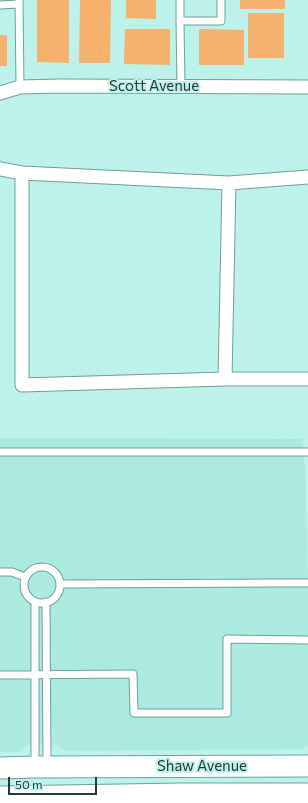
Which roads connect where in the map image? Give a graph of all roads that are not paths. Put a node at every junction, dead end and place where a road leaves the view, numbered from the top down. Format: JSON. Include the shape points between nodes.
{"nodes":[{"id":1,"x":180,"y":0,"type":"edge"},
{"id":2,"x":221,"y":0,"type":"edge"},
{"id":3,"x":19,"y":2,"type":"edge"},
{"id":4,"x":0,"y":5,"type":"edge"},
{"id":5,"x":180,"y":21,"type":"junction"},
{"id":6,"x":181,"y":86,"type":"junction"},
{"id":7,"x":308,"y":87,"type":"edge"},
{"id":8,"x":20,"y":88,"type":"junction"},
{"id":9,"x":0,"y":92,"type":"edge"},
{"id":10,"x":0,"y":169,"type":"edge"},
{"id":11,"x":22,"y":173,"type":"junction"},
{"id":12,"x":308,"y":177,"type":"edge"},
{"id":13,"x":229,"y":183,"type":"junction"},
{"id":14,"x":225,"y":379,"type":"junction"},
{"id":15,"x":308,"y":379,"type":"edge"},
{"id":16,"x":0,"y":452,"type":"edge"},
{"id":17,"x":308,"y":452,"type":"edge"},
{"id":18,"x":0,"y":572,"type":"edge"},
{"id":19,"x":26,"y":577,"type":"junction"},
{"id":20,"x":308,"y":583,"type":"edge"},
{"id":21,"x":60,"y":584,"type":"junction"},
{"id":22,"x":35,"y":602,"type":"junction"},
{"id":23,"x":46,"y":602,"type":"junction"},
{"id":24,"x":308,"y":640,"type":"edge"},
{"id":25,"x":0,"y":674,"type":"edge"},
{"id":26,"x":35,"y":674,"type":"junction"},
{"id":27,"x":47,"y":674,"type":"junction"},
{"id":28,"x":308,"y":766,"type":"edge"},
{"id":29,"x":41,"y":767,"type":"junction"},
{"id":30,"x":0,"y":768,"type":"edge"},
{"id":31,"x":0,"y":783,"type":"edge"},
{"id":32,"x":308,"y":794,"type":"edge"},
{"id":33,"x":0,"y":797,"type":"edge"}],
"edges":[{"from":1,"to":5,"type":"lane"},
{"from":2,"to":5,"type":"lane","via":[[221,21]]},
{"from":3,"to":4,"type":"lane"},
{"from":3,"to":8,"type":"lane"},
{"from":5,"to":6,"type":"lane"},
{"from":6,"to":7,"type":"street","name":"Scott Avenue"},
{"from":6,"to":8,"type":"street","name":"Scott Avenue"},
{"from":8,"to":9,"type":"street","name":"Scott Avenue"},
{"from":10,"to":11,"type":"street"},
{"from":11,"to":13,"type":"street"},
{"from":11,"to":14,"type":"street","via":[[22,385]]},
{"from":12,"to":13,"type":"street"},
{"from":13,"to":14,"type":"street"},
{"from":14,"to":15,"type":"street"},
{"from":16,"to":17,"type":"lane"},
{"from":18,"to":19,"type":"lane","via":[[12,572]]},
{"from":19,"to":21,"type":"lane","via":[[34,569],[45,567],[55,573]]},
{"from":19,"to":22,"type":"lane","via":[[25,591]]},
{"from":20,"to":21,"type":"lane"},
{"from":21,"to":23,"type":"lane","via":[[58,594]]},
{"from":22,"to":23,"type":"lane"},
{"from":22,"to":26,"type":"lane"},
{"from":23,"to":27,"type":"lane"},
{"from":24,"to":27,"type":"lane","via":[[227,639],[227,713],[134,713],[133,674]]},
{"from":25,"to":26,"type":"lane"},
{"from":26,"to":27,"type":"lane"},
{"from":26,"to":29,"type":"lane"},
{"from":27,"to":29,"type":"lane"},
{"from":28,"to":29,"type":"main road","name":"Shaw Avenue"},
{"from":29,"to":30,"type":"main road","name":"Shaw Avenue"},
{"from":29,"to":31,"type":"main road","via":[[42,775],[37,780]]},
{"from":32,"to":33,"type":"main road","name":"Shaw Avenue"}]}
